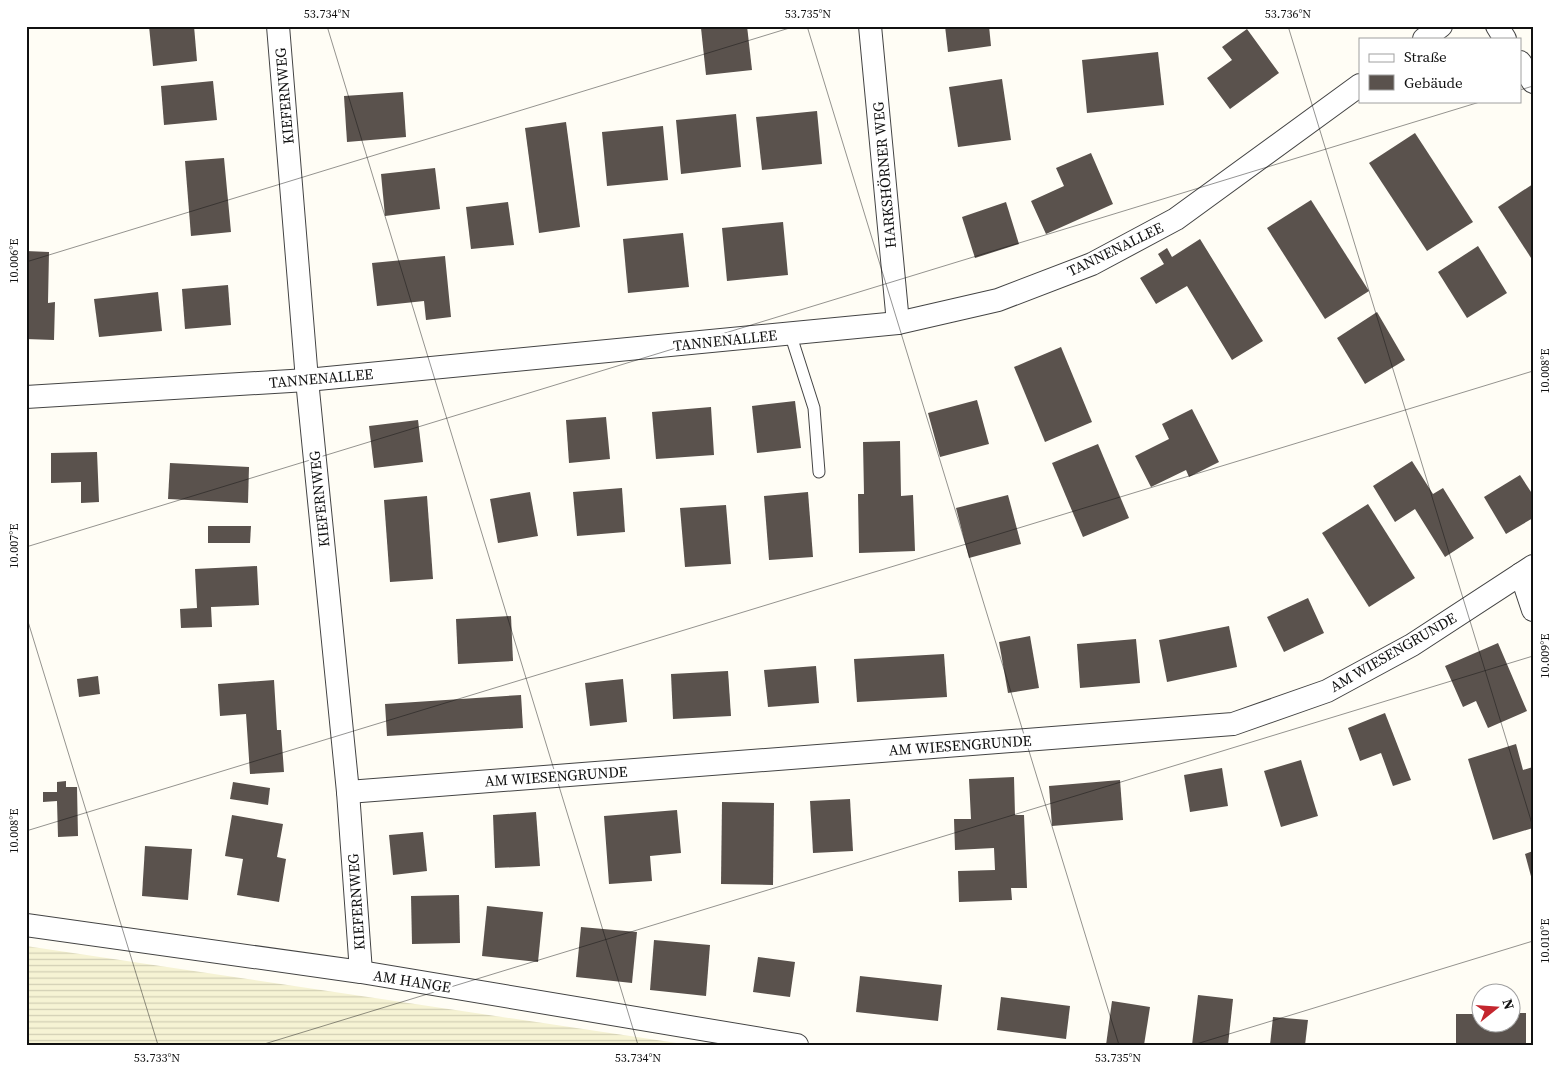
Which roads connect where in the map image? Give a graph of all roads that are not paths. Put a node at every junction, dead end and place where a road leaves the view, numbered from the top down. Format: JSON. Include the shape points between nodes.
{"nodes":[{"id":1,"x":278,"y":26,"type":"edge"},
{"id":2,"x":870,"y":26,"type":"edge"},
{"id":3,"x":1441,"y":26,"type":"edge"},
{"id":4,"x":1497,"y":26,"type":"edge"},
{"id":5,"x":1425,"y":38,"type":"edge"},
{"id":6,"x":1504,"y":38,"type":"edge"},
{"id":7,"x":1522,"y":65,"type":"edge"},
{"id":8,"x":1533,"y":82,"type":"edge"},
{"id":9,"x":1359,"y":86,"type":"edge"},
{"id":10,"x":898,"y":323,"type":"junction"},
{"id":11,"x":790,"y":334,"type":"junction"},
{"id":12,"x":307,"y":380,"type":"junction"},
{"id":13,"x":26,"y":397,"type":"edge"},
{"id":14,"x":819,"y":472,"type":"dead end"},
{"id":15,"x":1527,"y":570,"type":"edge"},
{"id":16,"x":1533,"y":610,"type":"edge"},
{"id":17,"x":348,"y":792,"type":"junction"},
{"id":18,"x":26,"y":925,"type":"edge"},
{"id":19,"x":361,"y":972,"type":"junction"},
{"id":20,"x":796,"y":1045,"type":"edge"}],
"edges":[{"from":1,"to":12,"type":"street","name":"KIEFERNWEG"},
{"from":2,"to":10,"type":"street","name":"HARKSHÖRNER WEG"},
{"from":3,"to":5,"type":"street"},
{"from":4,"to":6,"type":"street"},
{"from":7,"to":8,"type":"street"},
{"from":9,"to":10,"type":"street","name":"TANNENALLEE","via":[[1176,219],[1092,264],[998,300]]},
{"from":10,"to":11,"type":"street","name":"TANNENALLEE"},
{"from":11,"to":12,"type":"street","name":"TANNENALLEE"},
{"from":11,"to":14,"type":"lane","via":[[814,408]]},
{"from":12,"to":13,"type":"street","name":"TANNENALLEE"},
{"from":12,"to":17,"type":"street","name":"KIEFERNWEG"},
{"from":15,"to":16,"type":"street"},
{"from":15,"to":17,"type":"street","name":"AM WIESENGRUNDE","via":[[1412,645],[1327,691],[1233,724]]},
{"from":17,"to":19,"type":"street","name":"KIEFERNWEG"},
{"from":18,"to":19,"type":"street","name":"AM HANGE"},
{"from":19,"to":20,"type":"street","name":"AM HANGE"}]}
